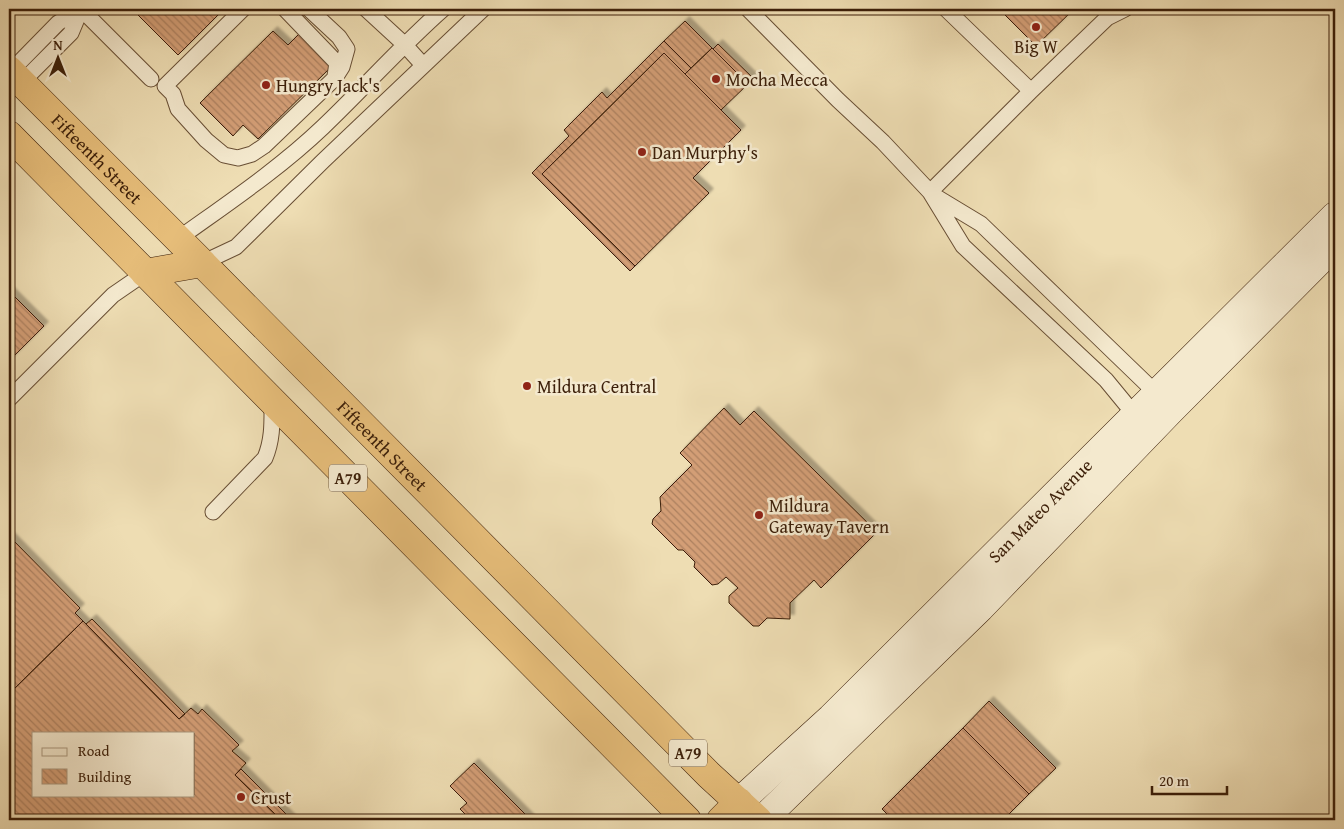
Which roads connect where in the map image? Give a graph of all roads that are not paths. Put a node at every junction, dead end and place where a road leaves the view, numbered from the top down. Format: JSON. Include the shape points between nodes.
{"nodes":[{"id":1,"x":81,"y":9,"type":"edge"},
{"id":2,"x":244,"y":9,"type":"edge"},
{"id":3,"x":285,"y":9,"type":"edge"},
{"id":4,"x":309,"y":9,"type":"edge"},
{"id":5,"x":366,"y":9,"type":"edge"},
{"id":6,"x":443,"y":9,"type":"edge"},
{"id":7,"x":483,"y":9,"type":"edge"},
{"id":8,"x":748,"y":9,"type":"edge"},
{"id":9,"x":946,"y":9,"type":"edge"},
{"id":10,"x":1124,"y":9,"type":"edge"},
{"id":11,"x":404,"y":44,"type":"junction"},
{"id":12,"x":423,"y":65,"type":"junction"},
{"id":13,"x":13,"y":75,"type":"edge"},
{"id":14,"x":335,"y":78,"type":"junction"},
{"id":15,"x":151,"y":79,"type":"dead end"},
{"id":16,"x":1030,"y":91,"type":"junction"},
{"id":17,"x":9,"y":135,"type":"edge"},
{"id":18,"x":930,"y":192,"type":"junction"},
{"id":19,"x":1335,"y":216,"type":"edge"},
{"id":20,"x":178,"y":238,"type":"junction"},
{"id":21,"x":1335,"y":245,"type":"edge"},
{"id":22,"x":202,"y":263,"type":"junction"},
{"id":23,"x":145,"y":273,"type":"junction"},
{"id":24,"x":1156,"y":393,"type":"junction"},
{"id":25,"x":9,"y":399,"type":"edge"},
{"id":26,"x":272,"y":401,"type":"junction"},
{"id":27,"x":1134,"y":414,"type":"junction"},
{"id":28,"x":213,"y":512,"type":"dead end"},
{"id":29,"x":739,"y":814,"type":"edge"},
{"id":30,"x":687,"y":820,"type":"edge"},
{"id":31,"x":762,"y":820,"type":"edge"}],
"edges":[{"from":1,"to":13,"type":"lane","via":[[58,23]]},
{"from":1,"to":15,"type":"lane"},
{"from":2,"to":14,"type":"lane","via":[[165,86],[174,94],[178,109],[224,155],[238,158],[264,146]]},
{"from":3,"to":14,"type":"lane","via":[[337,64]]},
{"from":4,"to":14,"type":"lane","via":[[340,38],[347,49]]},
{"from":5,"to":11,"type":"lane"},
{"from":6,"to":11,"type":"lane"},
{"from":7,"to":12,"type":"lane"},
{"from":8,"to":18,"type":"lane"},
{"from":9,"to":16,"type":"lane"},
{"from":10,"to":16,"type":"lane","via":[[1107,18]]},
{"from":11,"to":12,"type":"lane"},
{"from":11,"to":20,"type":"lane","via":[[315,134],[260,181]]},
{"from":12,"to":22,"type":"lane","via":[[236,247]]},
{"from":13,"to":20,"type":"highway","name":"Fifteenth Street","number":"A79"},
{"from":16,"to":18,"type":"lane"},
{"from":17,"to":23,"type":"highway","number":"A79"},
{"from":18,"to":24,"type":"lane","via":[[981,224]]},
{"from":18,"to":27,"type":"lane","via":[[963,246],[1106,380]]},
{"from":19,"to":24,"type":"street","name":"San Mateo Avenue"},
{"from":20,"to":22,"type":"highway","name":"Fifteenth Street","number":"A79"},
{"from":20,"to":23,"type":"highway"},
{"from":21,"to":31,"type":"street","name":"San Mateo Avenue","via":[[980,608]]},
{"from":22,"to":23,"type":"highway"},
{"from":22,"to":29,"type":"highway","name":"Fifteenth Street","number":"A79","via":[[709,775]]},
{"from":23,"to":25,"type":"lane","via":[[113,295]]},
{"from":23,"to":26,"type":"highway","number":"A79"},
{"from":24,"to":27,"type":"street","name":"San Mateo Avenue"},
{"from":26,"to":28,"type":"lane","via":[[272,433],[265,458]]},
{"from":26,"to":30,"type":"highway","number":"A79"},
{"from":27,"to":29,"type":"street","name":"San Mateo Avenue"}]}
